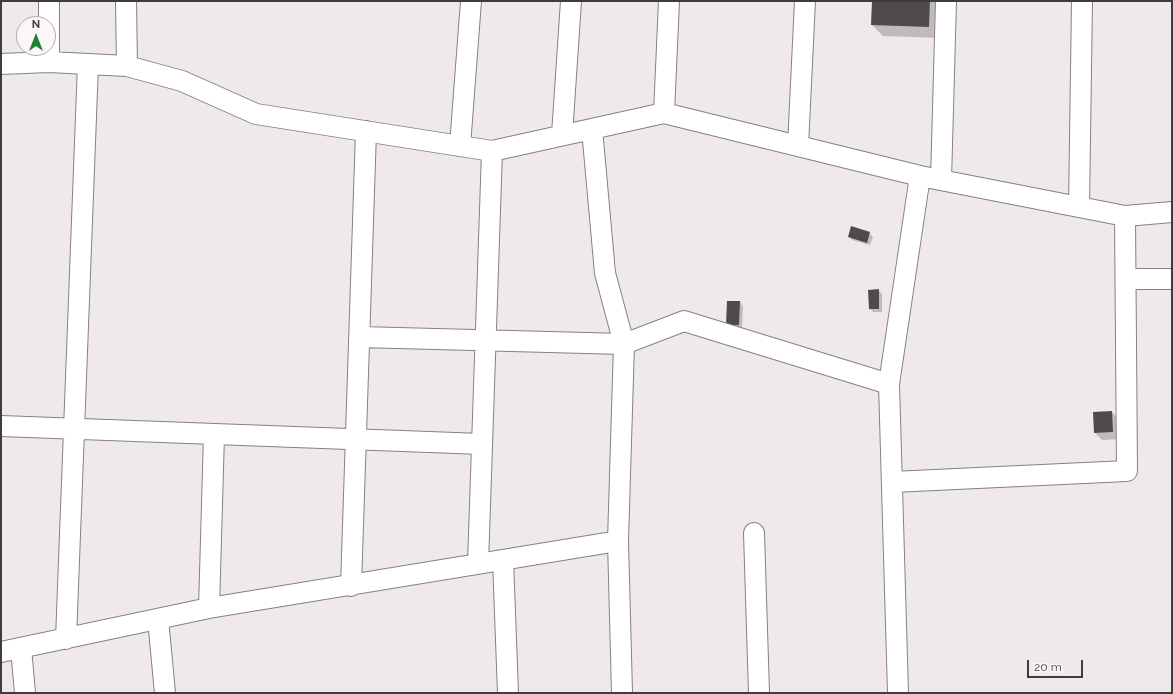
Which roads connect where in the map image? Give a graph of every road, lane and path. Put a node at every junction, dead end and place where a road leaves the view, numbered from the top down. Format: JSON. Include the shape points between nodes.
{"nodes":[{"id":1,"x":49,"y":1,"type":"edge"},
{"id":2,"x":126,"y":1,"type":"edge"},
{"id":3,"x":471,"y":1,"type":"edge"},
{"id":4,"x":571,"y":1,"type":"edge"},
{"id":5,"x":669,"y":1,"type":"edge"},
{"id":6,"x":804,"y":1,"type":"edge"},
{"id":7,"x":946,"y":1,"type":"edge"},
{"id":8,"x":1082,"y":1,"type":"edge"},
{"id":9,"x":49,"y":62,"type":"junction"},
{"id":10,"x":1,"y":64,"type":"edge"},
{"id":11,"x":88,"y":64,"type":"junction"},
{"id":12,"x":127,"y":66,"type":"junction"},
{"id":13,"x":664,"y":113,"type":"junction"},
{"id":14,"x":592,"y":128,"type":"junction"},
{"id":15,"x":366,"y":131,"type":"junction"},
{"id":16,"x":562,"y":135,"type":"junction"},
{"id":17,"x":460,"y":146,"type":"junction"},
{"id":18,"x":798,"y":146,"type":"junction"},
{"id":19,"x":492,"y":150,"type":"junction"},
{"id":20,"x":920,"y":176,"type":"junction"},
{"id":21,"x":941,"y":180,"type":"junction"},
{"id":22,"x":1079,"y":207,"type":"junction"},
{"id":23,"x":1172,"y":212,"type":"edge"},
{"id":24,"x":1126,"y":216,"type":"junction"},
{"id":25,"x":1126,"y":279,"type":"junction"},
{"id":26,"x":1172,"y":279,"type":"edge"},
{"id":27,"x":360,"y":338,"type":"junction"},
{"id":28,"x":486,"y":341,"type":"junction"},
{"id":29,"x":624,"y":344,"type":"junction"},
{"id":30,"x":889,"y":384,"type":"junction"},
{"id":31,"x":1,"y":426,"type":"edge"},
{"id":32,"x":74,"y":429,"type":"junction"},
{"id":33,"x":214,"y":434,"type":"junction"},
{"id":34,"x":356,"y":440,"type":"junction"},
{"id":35,"x":482,"y":444,"type":"junction"},
{"id":36,"x":892,"y":482,"type":"junction"},
{"id":37,"x":754,"y":533,"type":"dead end"},
{"id":38,"x":618,"y":541,"type":"junction"},
{"id":39,"x":503,"y":560,"type":"junction"},
{"id":40,"x":478,"y":564,"type":"junction"},
{"id":41,"x":352,"y":586,"type":"junction"},
{"id":42,"x":209,"y":608,"type":"junction"},
{"id":43,"x":158,"y":619,"type":"junction"},
{"id":44,"x":66,"y":638,"type":"junction"},
{"id":45,"x":21,"y":648,"type":"junction"},
{"id":46,"x":1,"y":652,"type":"edge"},
{"id":47,"x":25,"y":693,"type":"edge"},
{"id":48,"x":165,"y":693,"type":"edge"},
{"id":49,"x":508,"y":693,"type":"edge"},
{"id":50,"x":622,"y":693,"type":"edge"},
{"id":51,"x":759,"y":693,"type":"edge"},
{"id":52,"x":898,"y":693,"type":"edge"}],
"edges":[{"from":1,"to":9,"type":"street"},
{"from":2,"to":12,"type":"street"},
{"from":3,"to":17,"type":"street"},
{"from":4,"to":16,"type":"street"},
{"from":5,"to":13,"type":"street"},
{"from":6,"to":18,"type":"street"},
{"from":7,"to":21,"type":"street"},
{"from":8,"to":22,"type":"street"},
{"from":9,"to":10,"type":"street"},
{"from":9,"to":11,"type":"street"},
{"from":11,"to":12,"type":"street"},
{"from":11,"to":32,"type":"street"},
{"from":12,"to":15,"type":"street","via":[[182,81],[256,114]]},
{"from":13,"to":14,"type":"street"},
{"from":13,"to":18,"type":"street"},
{"from":14,"to":16,"type":"street"},
{"from":14,"to":29,"type":"street","via":[[605,273]]},
{"from":15,"to":17,"type":"street"},
{"from":15,"to":27,"type":"street"},
{"from":16,"to":19,"type":"street"},
{"from":17,"to":19,"type":"street"},
{"from":18,"to":20,"type":"street"},
{"from":19,"to":28,"type":"street"},
{"from":20,"to":21,"type":"street"},
{"from":20,"to":30,"type":"street"},
{"from":21,"to":22,"type":"street"},
{"from":22,"to":24,"type":"street"},
{"from":23,"to":24,"type":"street"},
{"from":24,"to":25,"type":"street"},
{"from":25,"to":26,"type":"street"},
{"from":25,"to":36,"type":"street","via":[[1127,471]]},
{"from":27,"to":28,"type":"street"},
{"from":27,"to":34,"type":"street"},
{"from":28,"to":29,"type":"street"},
{"from":28,"to":35,"type":"street"},
{"from":29,"to":30,"type":"street","via":[[684,321]]},
{"from":29,"to":38,"type":"street"},
{"from":30,"to":36,"type":"street"},
{"from":31,"to":32,"type":"street"},
{"from":32,"to":33,"type":"street"},
{"from":32,"to":44,"type":"street"},
{"from":33,"to":34,"type":"street"},
{"from":33,"to":42,"type":"street"},
{"from":34,"to":35,"type":"street"},
{"from":34,"to":41,"type":"street"},
{"from":35,"to":40,"type":"street"},
{"from":36,"to":52,"type":"street"},
{"from":37,"to":51,"type":"street"},
{"from":38,"to":39,"type":"street"},
{"from":38,"to":50,"type":"street"},
{"from":39,"to":40,"type":"street"},
{"from":39,"to":49,"type":"street"},
{"from":40,"to":41,"type":"street"},
{"from":41,"to":42,"type":"street"},
{"from":42,"to":43,"type":"street"},
{"from":43,"to":44,"type":"street"},
{"from":43,"to":48,"type":"street"},
{"from":44,"to":45,"type":"street"},
{"from":45,"to":46,"type":"street"},
{"from":45,"to":47,"type":"street"}]}
